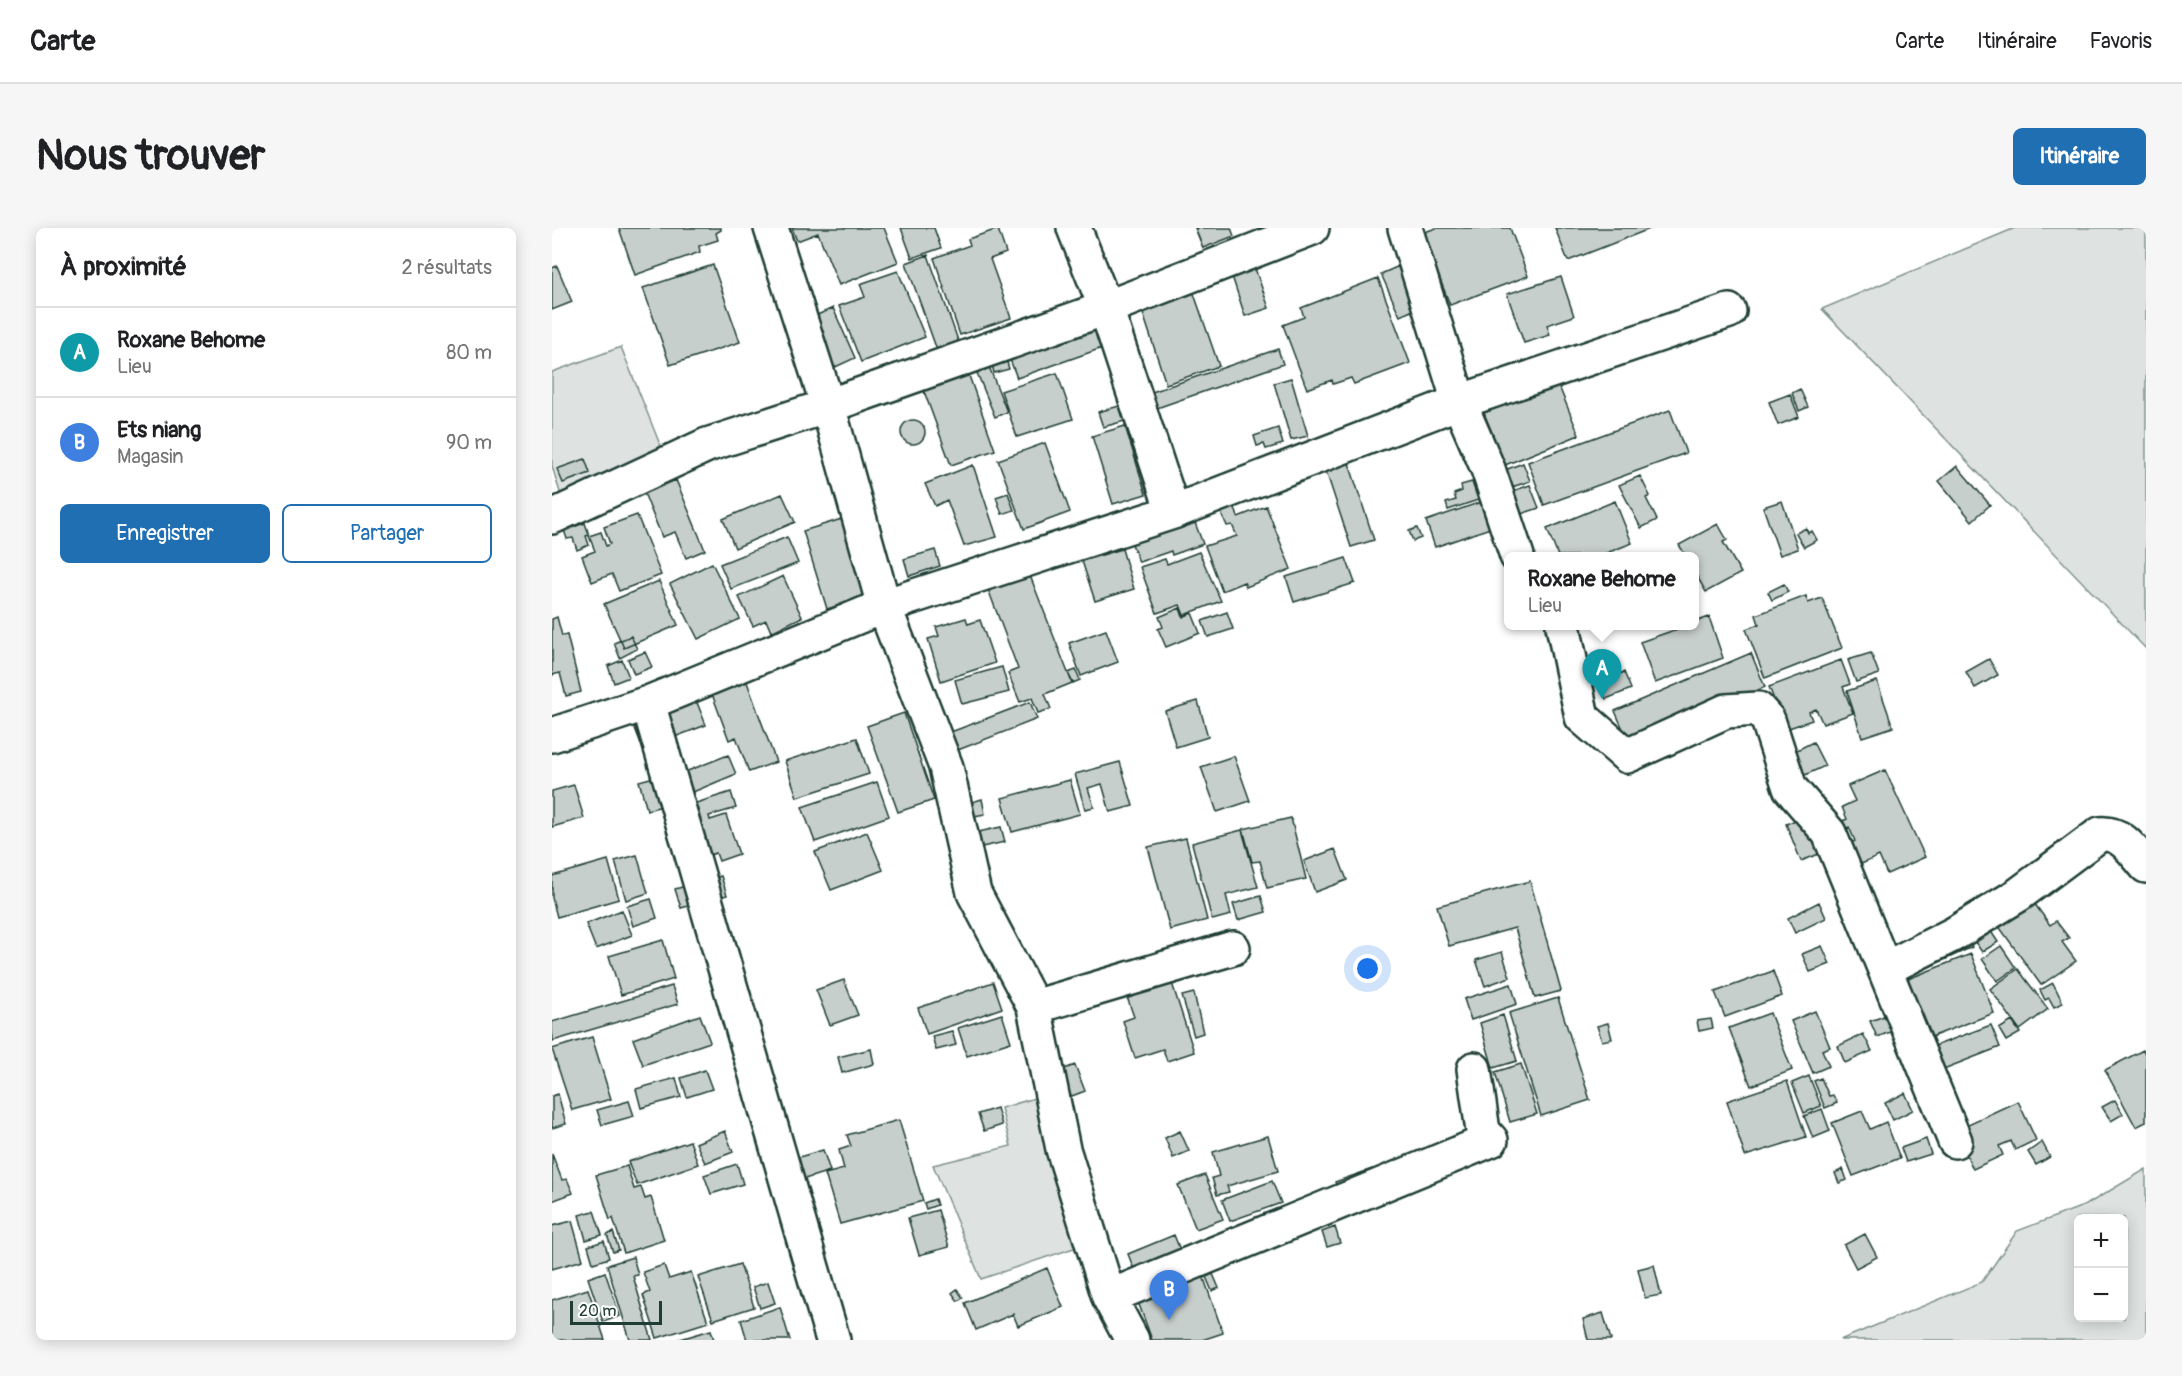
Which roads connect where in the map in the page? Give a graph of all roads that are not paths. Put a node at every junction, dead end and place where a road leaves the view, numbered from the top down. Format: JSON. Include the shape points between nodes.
{"nodes":[{"id":1,"x":771,"y":228,"type":"edge"},
{"id":2,"x":1074,"y":228,"type":"edge"},
{"id":3,"x":1312,"y":228,"type":"edge"},
{"id":4,"x":1405,"y":228,"type":"edge"},
{"id":5,"x":1106,"y":308,"type":"junction"},
{"id":6,"x":1729,"y":311,"type":"dead end"},
{"id":7,"x":1459,"y":402,"type":"junction"},
{"id":8,"x":828,"y":406,"type":"junction"},
{"id":9,"x":1173,"y":512,"type":"junction"},
{"id":10,"x":552,"y":517,"type":"edge"},
{"id":11,"x":1516,"y":552,"type":"edge"},
{"id":12,"x":884,"y":606,"type":"junction"},
{"id":13,"x":1564,"y":630,"type":"edge"},
{"id":14,"x":648,"y":703,"type":"junction"},
{"id":15,"x":552,"y":735,"type":"edge"},
{"id":16,"x":2146,"y":866,"type":"edge"},
{"id":17,"x":1233,"y":948,"type":"dead end"},
{"id":18,"x":1885,"y":969,"type":"junction"},
{"id":19,"x":1034,"y":1007,"type":"junction"},
{"id":20,"x":1474,"y":1069,"type":"dead end"},
{"id":21,"x":1955,"y":1141,"type":"dead end"},
{"id":22,"x":1108,"y":1297,"type":"junction"},
{"id":23,"x":833,"y":1340,"type":"edge"},
{"id":24,"x":1130,"y":1340,"type":"edge"}],
"edges":[{"from":1,"to":8,"type":"street"},
{"from":2,"to":5,"type":"street"},
{"from":3,"to":5,"type":"street"},
{"from":4,"to":7,"type":"street"},
{"from":5,"to":8,"type":"street"},
{"from":5,"to":9,"type":"street"},
{"from":6,"to":7,"type":"street"},
{"from":7,"to":9,"type":"street"},
{"from":7,"to":11,"type":"street","via":[[1488,469]]},
{"from":8,"to":10,"type":"street","via":[[707,445]]},
{"from":8,"to":12,"type":"street"},
{"from":9,"to":12,"type":"street"},
{"from":12,"to":14,"type":"street"},
{"from":12,"to":19,"type":"street","via":[[946,767],[974,893]]},
{"from":13,"to":18,"type":"street","via":[[1582,717],[1627,756],[1726,711],[1758,709],[1768,720],[1790,788],[1829,833]]},
{"from":14,"to":15,"type":"street"},
{"from":14,"to":23,"type":"street"},
{"from":16,"to":18,"type":"street","via":[[2117,836],[2100,834],[2018,895]]},
{"from":17,"to":19,"type":"street"},
{"from":18,"to":21,"type":"street"},
{"from":19,"to":22,"type":"street","via":[[1063,1149]]},
{"from":20,"to":22,"type":"street","via":[[1483,1131],[1491,1140]]},
{"from":22,"to":24,"type":"street"}]}
